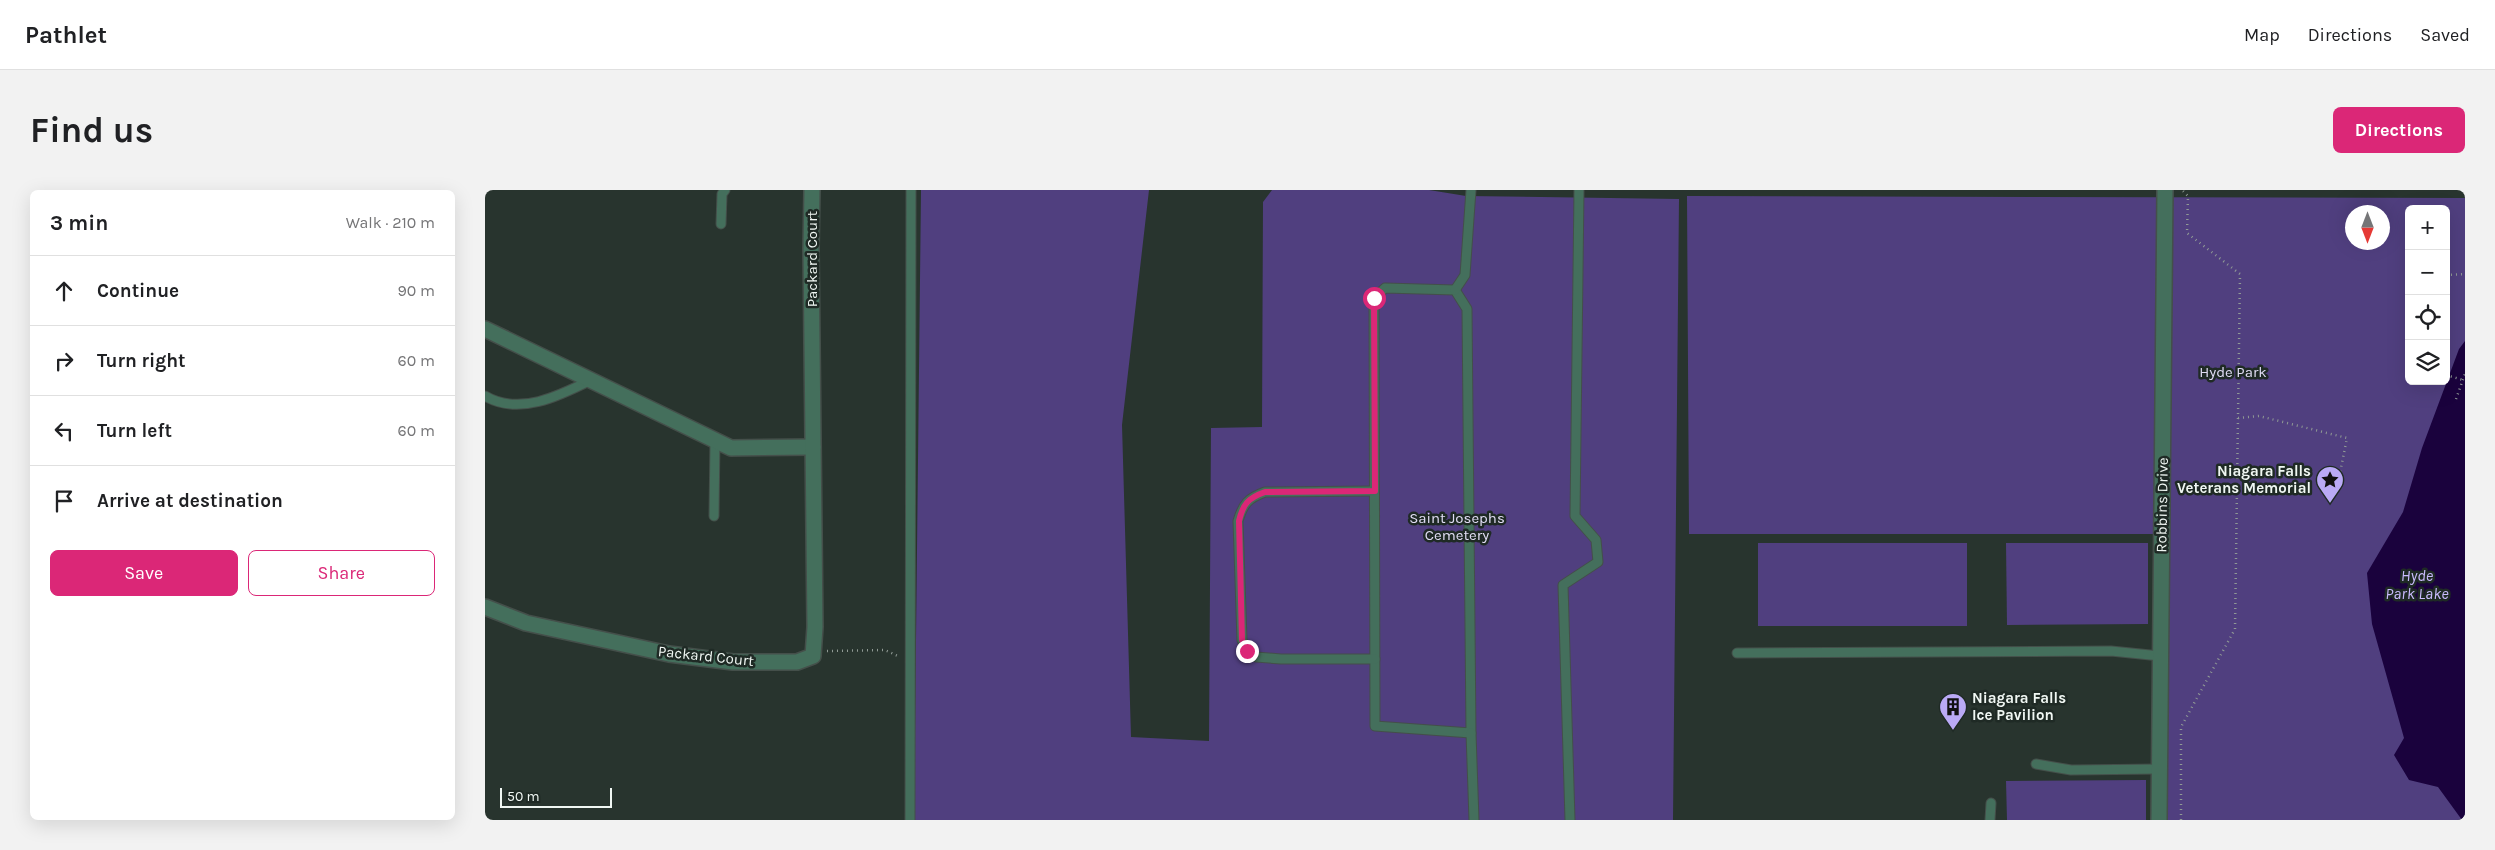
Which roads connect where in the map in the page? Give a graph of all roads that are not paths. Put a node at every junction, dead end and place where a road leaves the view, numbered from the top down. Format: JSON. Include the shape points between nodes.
{"nodes":[{"id":1,"x":725,"y":190,"type":"edge"},
{"id":2,"x":812,"y":190,"type":"edge"},
{"id":3,"x":911,"y":190,"type":"edge"},
{"id":4,"x":1471,"y":190,"type":"edge"},
{"id":5,"x":1579,"y":190,"type":"edge"},
{"id":6,"x":2165,"y":190,"type":"edge"},
{"id":7,"x":721,"y":224,"type":"dead end"},
{"id":8,"x":1455,"y":290,"type":"junction"},
{"id":9,"x":485,"y":330,"type":"edge"},
{"id":10,"x":592,"y":380,"type":"junction"},
{"id":11,"x":485,"y":396,"type":"edge"},
{"id":12,"x":715,"y":440,"type":"junction"},
{"id":13,"x":813,"y":447,"type":"junction"},
{"id":14,"x":1375,"y":491,"type":"junction"},
{"id":15,"x":714,"y":516,"type":"dead end"},
{"id":16,"x":485,"y":607,"type":"edge"},
{"id":17,"x":1737,"y":653,"type":"dead end"},
{"id":18,"x":2160,"y":656,"type":"junction"},
{"id":19,"x":1375,"y":659,"type":"junction"},
{"id":20,"x":1471,"y":733,"type":"junction"},
{"id":21,"x":2037,"y":764,"type":"dead end"},
{"id":22,"x":2159,"y":770,"type":"junction"},
{"id":23,"x":1991,"y":803,"type":"dead end"},
{"id":24,"x":910,"y":820,"type":"edge"},
{"id":25,"x":1474,"y":820,"type":"edge"},
{"id":26,"x":1570,"y":820,"type":"edge"},
{"id":27,"x":1991,"y":820,"type":"edge"},
{"id":28,"x":2159,"y":820,"type":"edge"}],
"edges":[{"from":1,"to":7,"type":"lane","via":[[722,194]]},
{"from":2,"to":13,"type":"street","name":"Packard Court"},
{"from":3,"to":24,"type":"lane"},
{"from":4,"to":8,"type":"lane","via":[[1465,275]]},
{"from":5,"to":26,"type":"lane","via":[[1575,516],[1596,540],[1598,562],[1563,585]]},
{"from":6,"to":18,"type":"street","name":"Robbins Drive"},
{"from":8,"to":14,"type":"lane","via":[[1385,288],[1374,298]]},
{"from":8,"to":20,"type":"lane","via":[[1467,309]]},
{"from":9,"to":10,"type":"street"},
{"from":10,"to":11,"type":"lane","via":[[523,406],[495,402]]},
{"from":10,"to":12,"type":"street"},
{"from":12,"to":13,"type":"street","via":[[731,448]]},
{"from":12,"to":15,"type":"lane"},
{"from":13,"to":16,"type":"street","name":"Packard Court","via":[[813,656],[797,662],[733,662],[669,654],[526,623]]},
{"from":14,"to":19,"type":"lane"},
{"from":14,"to":19,"type":"lane","via":[[1265,492],[1252,497],[1242,507],[1239,521],[1242,640],[1247,651],[1256,657],[1281,659]]},
{"from":17,"to":18,"type":"lane","via":[[2111,651]]},
{"from":18,"to":22,"type":"street","name":"Robbins Drive"},
{"from":19,"to":20,"type":"lane","via":[[1375,726]]},
{"from":20,"to":25,"type":"lane"},
{"from":21,"to":22,"type":"lane","via":[[2071,770]]},
{"from":22,"to":28,"type":"street","name":"Robbins Drive"},
{"from":23,"to":27,"type":"lane"}]}
